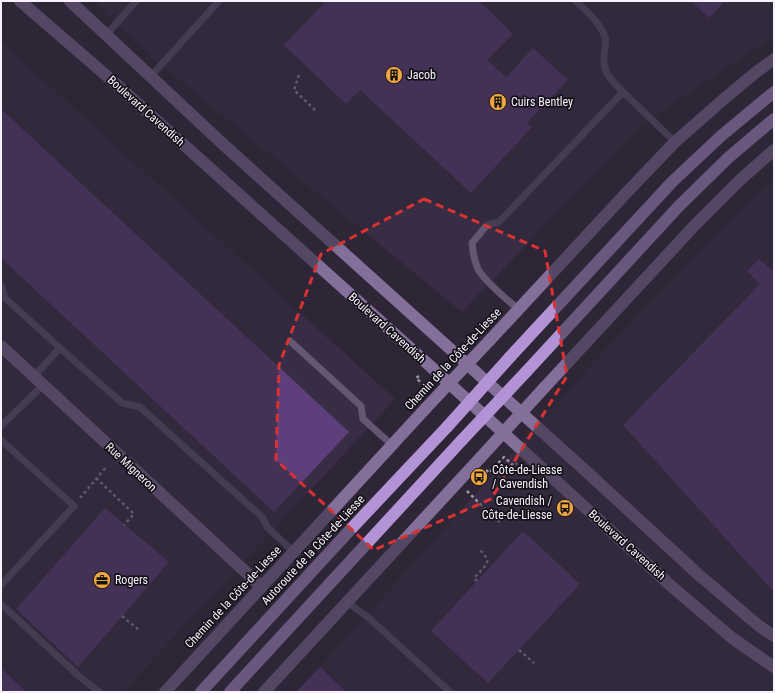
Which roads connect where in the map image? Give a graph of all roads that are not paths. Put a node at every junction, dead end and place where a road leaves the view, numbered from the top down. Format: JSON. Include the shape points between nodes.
{"nodes":[{"id":1,"x":20,"y":1,"type":"edge"},
{"id":2,"x":70,"y":1,"type":"edge"},
{"id":3,"x":136,"y":1,"type":"edge"},
{"id":4,"x":219,"y":1,"type":"edge"},
{"id":5,"x":576,"y":1,"type":"edge"},
{"id":6,"x":107,"y":34,"type":"junction"},
{"id":7,"x":774,"y":59,"type":"edge"},
{"id":8,"x":151,"y":76,"type":"junction"},
{"id":9,"x":623,"y":92,"type":"junction"},
{"id":10,"x":774,"y":92,"type":"edge"},
{"id":11,"x":774,"y":119,"type":"edge"},
{"id":12,"x":675,"y":142,"type":"junction"},
{"id":13,"x":774,"y":150,"type":"edge"},
{"id":14,"x":1,"y":285,"type":"edge"},
{"id":15,"x":518,"y":309,"type":"junction"},
{"id":16,"x":290,"y":341,"type":"dead end"},
{"id":17,"x":1,"y":346,"type":"edge"},
{"id":18,"x":60,"y":348,"type":"junction"},
{"id":19,"x":38,"y":381,"type":"junction"},
{"id":20,"x":1,"y":426,"type":"edge"},
{"id":21,"x":1,"y":440,"type":"edge"},
{"id":22,"x":392,"y":445,"type":"junction"},
{"id":23,"x":294,"y":552,"type":"junction"},
{"id":24,"x":1,"y":585,"type":"edge"},
{"id":25,"x":262,"y":587,"type":"junction"},
{"id":26,"x":347,"y":602,"type":"junction"},
{"id":27,"x":1,"y":604,"type":"edge"},
{"id":28,"x":774,"y":636,"type":"edge"},
{"id":29,"x":774,"y":667,"type":"edge"},
{"id":30,"x":99,"y":692,"type":"edge"},
{"id":31,"x":165,"y":692,"type":"edge"},
{"id":32,"x":201,"y":692,"type":"edge"},
{"id":33,"x":230,"y":692,"type":"edge"},
{"id":34,"x":264,"y":692,"type":"edge"},
{"id":35,"x":450,"y":692,"type":"edge"}],
"edges":[{"from":1,"to":29,"type":"main road","name":"Boulevard Cavendish","via":[[115,83],[670,585],[732,638]]},
{"from":2,"to":6,"type":"main road"},
{"from":3,"to":6,"type":"lane"},
{"from":4,"to":8,"type":"lane"},
{"from":5,"to":9,"type":"lane","via":[[592,16],[604,34],[605,72]]},
{"from":6,"to":8,"type":"main road"},
{"from":7,"to":12,"type":"main road","name":"Chemin de la Côte-de-Liesse"},
{"from":8,"to":28,"type":"main road","via":[[700,576]]},
{"from":9,"to":12,"type":"lane"},
{"from":9,"to":15,"type":"lane","via":[[499,222],[487,225],[472,243],[479,270],[498,292]]},
{"from":10,"to":32,"type":"highway","name":"Autoroute de la Côte-de-Liesse","bridge":true,"via":[[698,156],[672,182]]},
{"from":11,"to":33,"type":"highway","bridge":true,"via":[[728,158],[679,206]]},
{"from":12,"to":15,"type":"main road","name":"Chemin de la Côte-de-Liesse"},
{"from":13,"to":26,"type":"main road","bridge":true,"via":[[695,225]]},
{"from":14,"to":18,"type":"lane","via":[[5,298]]},
{"from":15,"to":22,"type":"main road","name":"Chemin de la Côte-de-Liesse","bridge":true},
{"from":16,"to":22,"type":"lane","via":[[361,406],[363,419]]},
{"from":17,"to":19,"type":"main road","name":"Rue Migneron"},
{"from":18,"to":19,"type":"lane"},
{"from":18,"to":23,"type":"lane","via":[[122,403],[140,407],[262,517],[268,528]]},
{"from":19,"to":20,"type":"lane"},
{"from":19,"to":25,"type":"main road","name":"Rue Migneron"},
{"from":21,"to":24,"type":"lane","via":[[74,506]]},
{"from":22,"to":23,"type":"main road","name":"Chemin de la Côte-de-Liesse"},
{"from":23,"to":25,"type":"main road","name":"Chemin de la Côte-de-Liesse"},
{"from":25,"to":31,"type":"main road","name":"Chemin de la Côte-de-Liesse"},
{"from":26,"to":34,"type":"main road"},
{"from":26,"to":35,"type":"lane","via":[[369,618]]},
{"from":27,"to":30,"type":"lane"}]}
